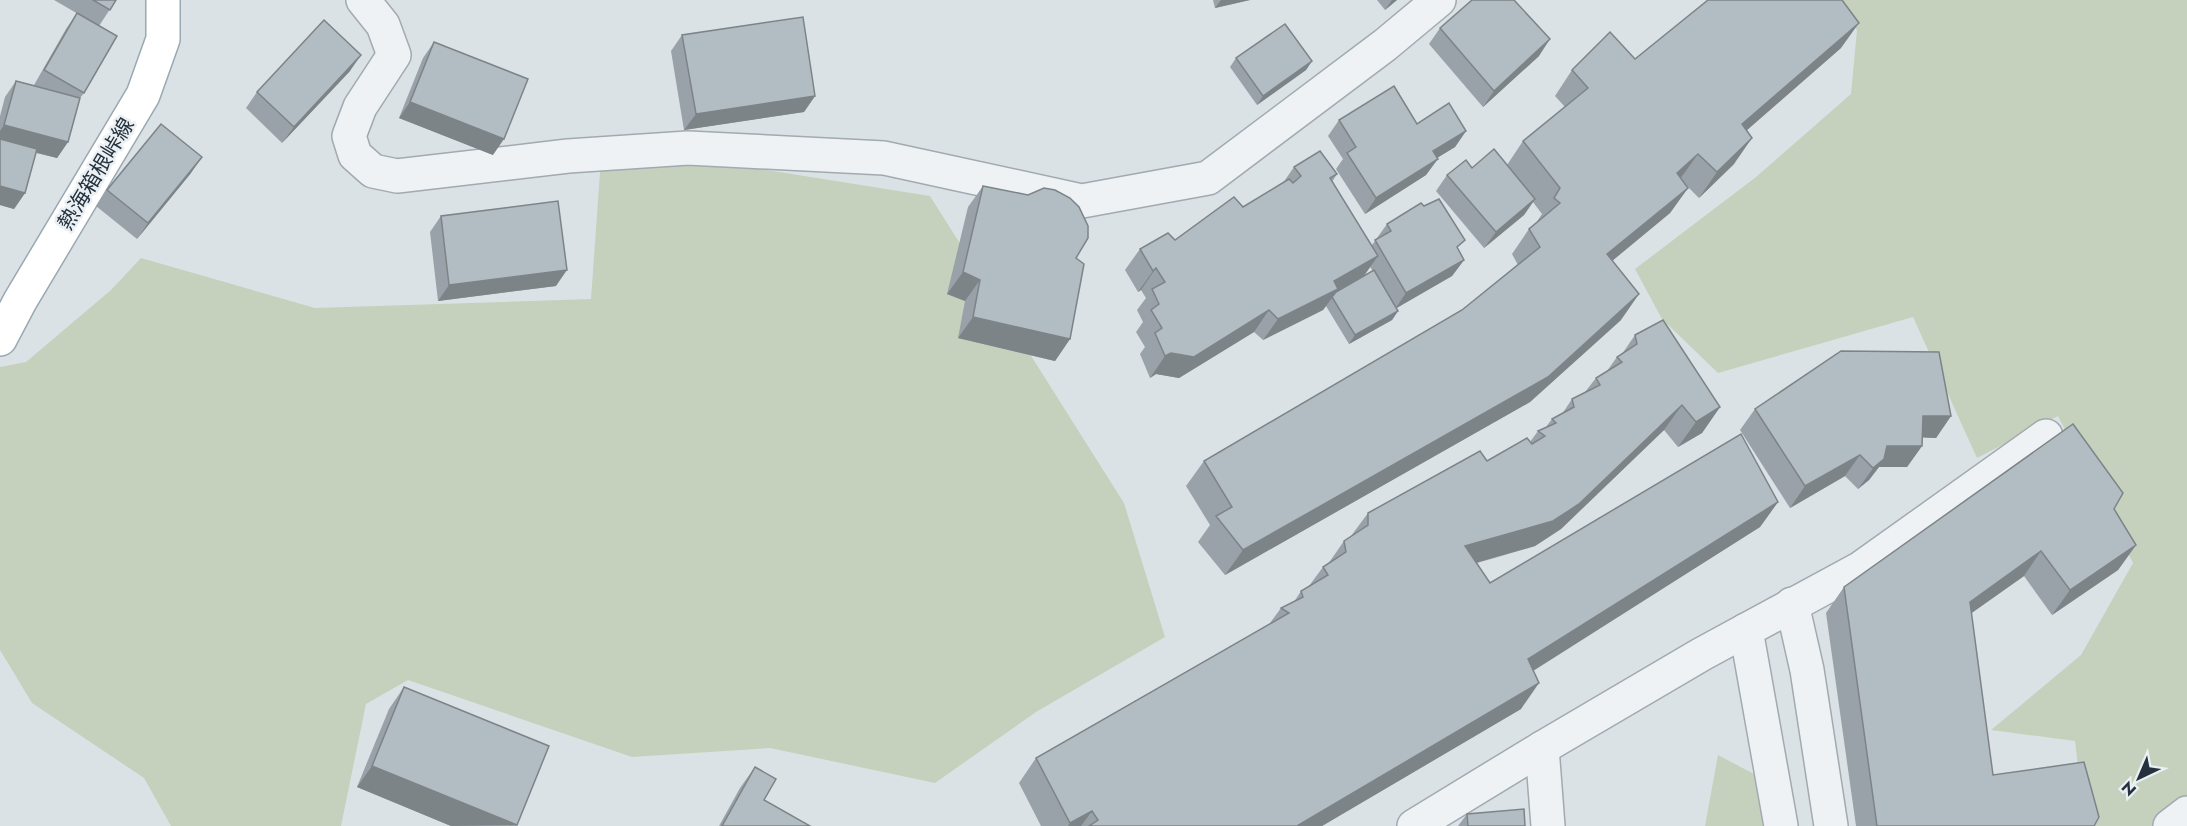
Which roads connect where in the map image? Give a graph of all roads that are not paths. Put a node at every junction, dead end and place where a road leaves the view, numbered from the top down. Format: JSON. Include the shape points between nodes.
{"nodes":[{"id":1,"x":163,"y":0,"type":"edge"},
{"id":2,"x":363,"y":0,"type":"edge"},
{"id":3,"x":1439,"y":0,"type":"edge"},
{"id":4,"x":0,"y":339,"type":"edge"},
{"id":5,"x":2046,"y":436,"type":"dead end"},
{"id":6,"x":1792,"y":604,"type":"junction"},
{"id":7,"x":1746,"y":630,"type":"junction"},
{"id":8,"x":1542,"y":748,"type":"junction"},
{"id":9,"x":2187,"y":813,"type":"edge"},
{"id":10,"x":1414,"y":826,"type":"edge"},
{"id":11,"x":1548,"y":826,"type":"edge"},
{"id":12,"x":1781,"y":826,"type":"edge"},
{"id":13,"x":1831,"y":826,"type":"edge"},
{"id":14,"x":2170,"y":826,"type":"edge"}],
"edges":[{"from":1,"to":4,"type":"main road","name":"熱海箱根峠線","via":[[163,39],[143,95]]},
{"from":2,"to":3,"type":"street","via":[[383,25],[394,55],[360,107],[350,136],[355,155],[373,171],[397,176],[568,156],[688,148],[884,158],[1082,201],[1208,178]]},
{"from":5,"to":6,"type":"street","via":[[1861,568]]},
{"from":6,"to":7,"type":"street"},
{"from":6,"to":13,"type":"street","via":[[1807,670]]},
{"from":7,"to":8,"type":"street"},
{"from":7,"to":12,"type":"street"},
{"from":8,"to":10,"type":"street"},
{"from":8,"to":11,"type":"street"},
{"from":9,"to":14,"type":"street"}]}
